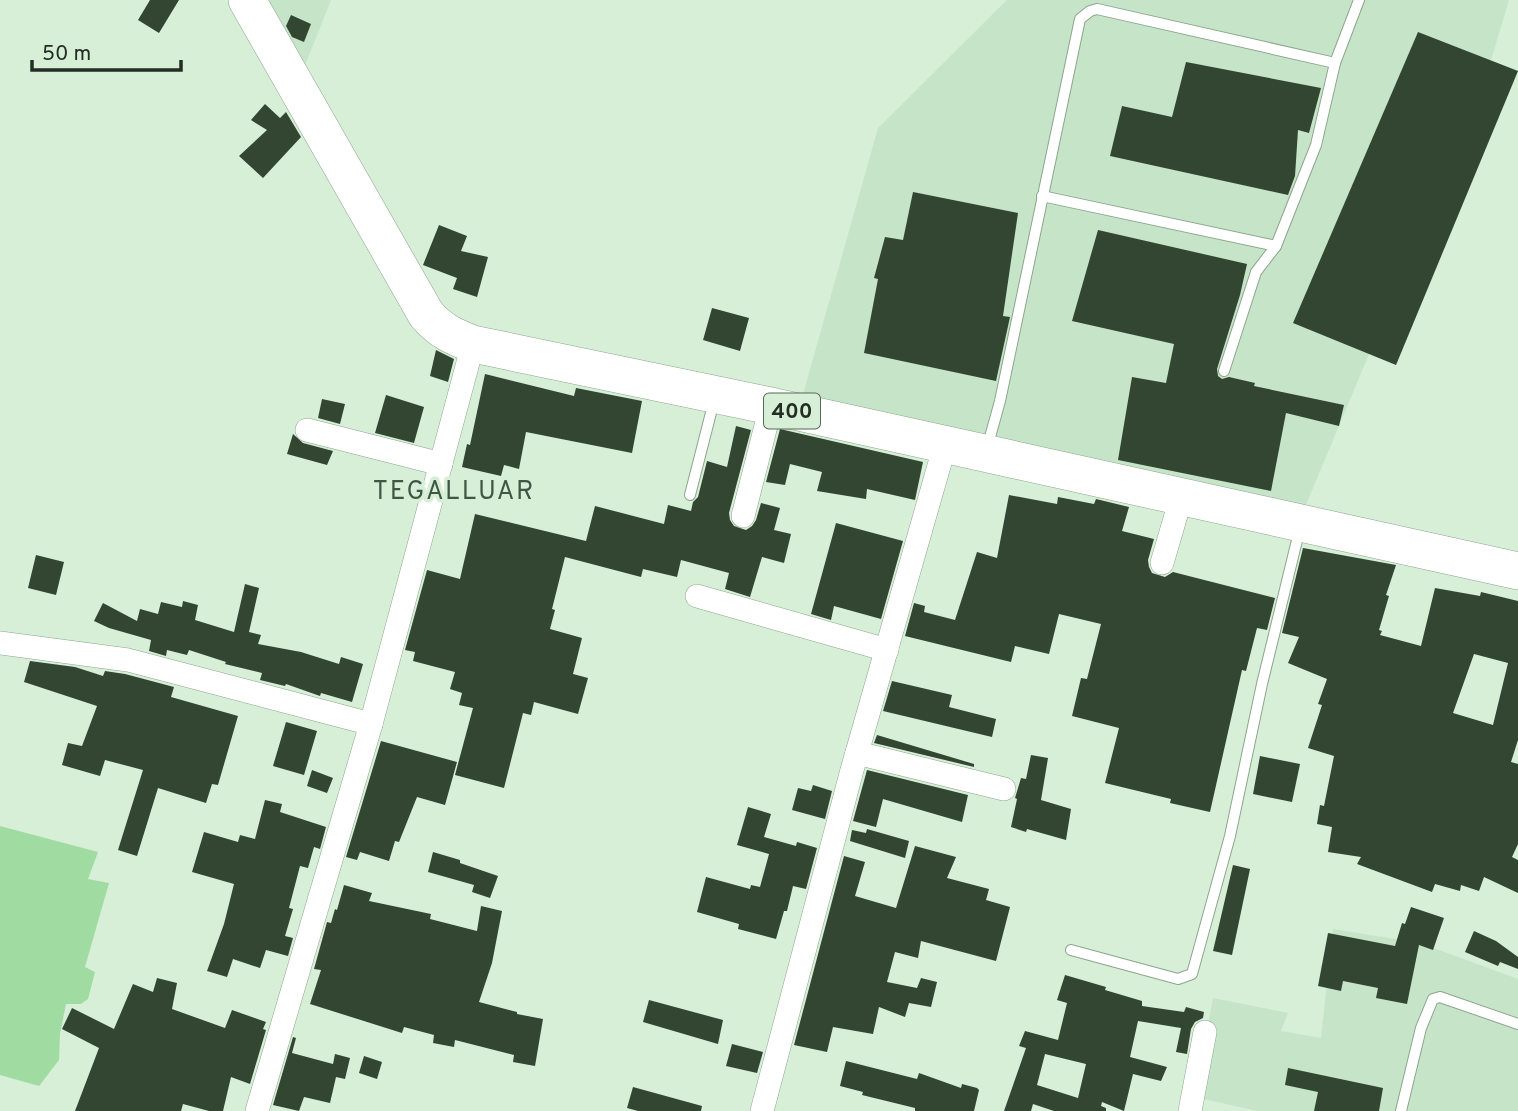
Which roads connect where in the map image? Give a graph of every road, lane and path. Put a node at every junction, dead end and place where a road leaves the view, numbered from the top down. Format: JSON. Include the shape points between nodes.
{"nodes":[{"id":1,"x":247,"y":0,"type":"edge"},
{"id":2,"x":1359,"y":0,"type":"edge"},
{"id":3,"x":1335,"y":63,"type":"junction"},
{"id":4,"x":1042,"y":196,"type":"junction"},
{"id":5,"x":1276,"y":246,"type":"junction"},
{"id":6,"x":473,"y":344,"type":"junction"},
{"id":7,"x":1224,"y":371,"type":"dead end"},
{"id":8,"x":716,"y":395,"type":"junction"},
{"id":9,"x":771,"y":406,"type":"junction"},
{"id":10,"x":307,"y":430,"type":"dead end"},
{"id":11,"x":945,"y":445,"type":"junction"},
{"id":12,"x":985,"y":454,"type":"junction"},
{"id":13,"x":441,"y":464,"type":"junction"},
{"id":14,"x":690,"y":495,"type":"dead end"},
{"id":15,"x":1181,"y":498,"type":"junction"},
{"id":16,"x":743,"y":516,"type":"dead end"},
{"id":17,"x":1301,"y":523,"type":"junction"},
{"id":18,"x":1162,"y":563,"type":"dead end"},
{"id":19,"x":1518,"y":570,"type":"edge"},
{"id":20,"x":697,"y":596,"type":"dead end"},
{"id":21,"x":0,"y":643,"type":"edge"},
{"id":22,"x":887,"y":650,"type":"junction"},
{"id":23,"x":371,"y":724,"type":"junction"},
{"id":24,"x":857,"y":753,"type":"junction"},
{"id":25,"x":1004,"y":789,"type":"dead end"},
{"id":26,"x":1071,"y":950,"type":"dead end"},
{"id":27,"x":1518,"y":1024,"type":"edge"},
{"id":28,"x":1205,"y":1032,"type":"dead end"},
{"id":29,"x":257,"y":1111,"type":"edge"},
{"id":30,"x":762,"y":1111,"type":"edge"},
{"id":31,"x":1189,"y":1111,"type":"edge"},
{"id":32,"x":1401,"y":1111,"type":"edge"}],
"edges":[{"from":1,"to":6,"type":"main road","number":"400","via":[[426,314],[437,327]]},
{"from":2,"to":3,"type":"lane"},
{"from":3,"to":4,"type":"lane","via":[[1090,11],[1080,19]]},
{"from":3,"to":5,"type":"lane","via":[[1316,145]]},
{"from":4,"to":5,"type":"lane"},
{"from":4,"to":12,"type":"lane"},
{"from":5,"to":7,"type":"lane","via":[[1256,272]]},
{"from":6,"to":8,"type":"main road","number":"400"},
{"from":6,"to":13,"type":"street"},
{"from":8,"to":9,"type":"main road","number":"400"},
{"from":8,"to":14,"type":"lane"},
{"from":9,"to":11,"type":"main road","number":"400"},
{"from":9,"to":16,"type":"street"},
{"from":10,"to":13,"type":"street"},
{"from":11,"to":12,"type":"main road","number":"400"},
{"from":11,"to":22,"type":"street"},
{"from":12,"to":15,"type":"main road","number":"400"},
{"from":13,"to":23,"type":"street"},
{"from":15,"to":17,"type":"main road","number":"400"},
{"from":15,"to":18,"type":"street"},
{"from":17,"to":19,"type":"main road","number":"400"},
{"from":17,"to":26,"type":"lane","via":[[1230,836],[1192,974],[1178,979]]},
{"from":20,"to":22,"type":"street"},
{"from":21,"to":23,"type":"street","via":[[128,660]]},
{"from":22,"to":24,"type":"street"},
{"from":23,"to":29,"type":"street"},
{"from":24,"to":25,"type":"street"},
{"from":24,"to":30,"type":"street"},
{"from":27,"to":32,"type":"lane","via":[[1440,997],[1433,999],[1421,1028]]},
{"from":28,"to":31,"type":"street"}]}
